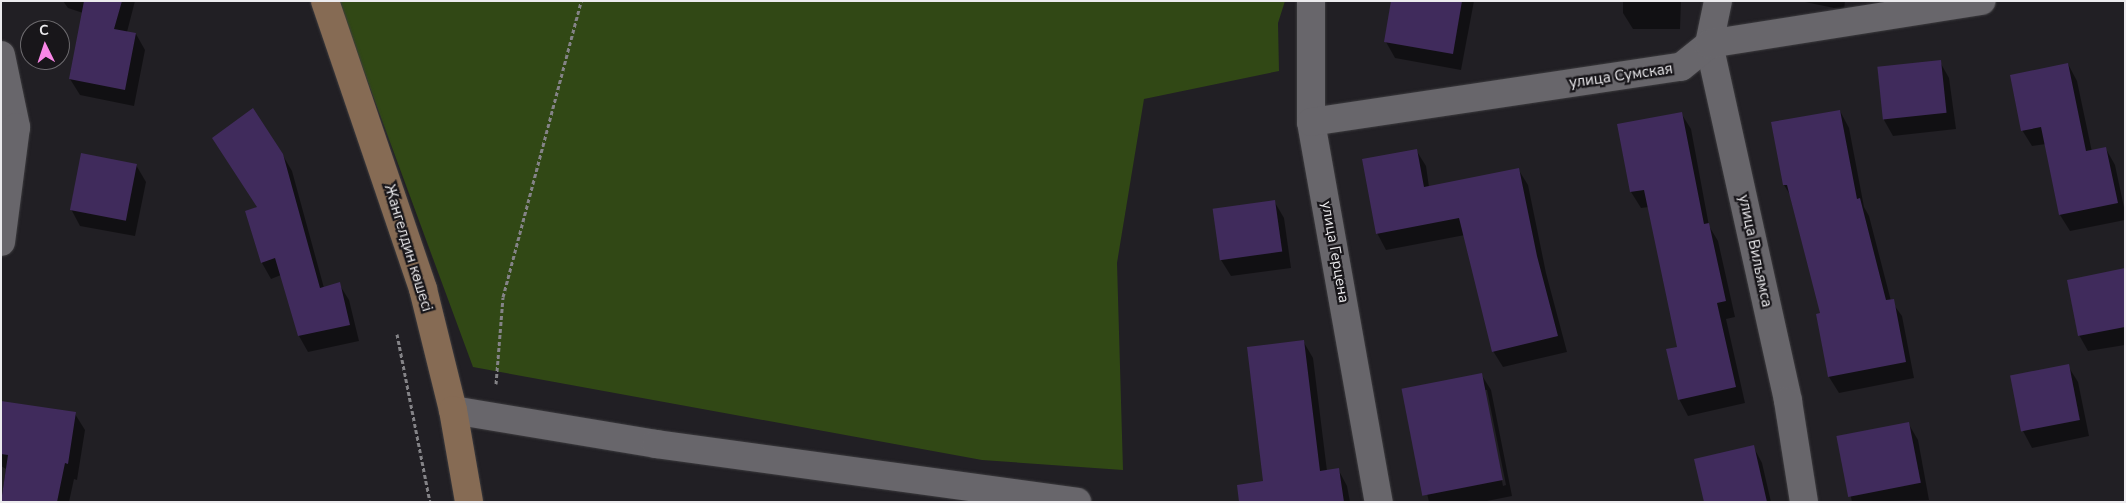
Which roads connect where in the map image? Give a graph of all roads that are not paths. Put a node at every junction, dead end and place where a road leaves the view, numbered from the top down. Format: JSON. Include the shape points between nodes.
{"nodes":[{"id":1,"x":326,"y":1,"type":"edge"},
{"id":2,"x":1311,"y":1,"type":"edge"},
{"id":3,"x":1718,"y":1,"type":"edge"},
{"id":4,"x":1982,"y":1,"type":"edge"},
{"id":5,"x":1709,"y":44,"type":"junction"},
{"id":6,"x":1,"y":55,"type":"edge"},
{"id":7,"x":1311,"y":122,"type":"junction"},
{"id":8,"x":1,"y":242,"type":"edge"},
{"id":9,"x":453,"y":410,"type":"junction"},
{"id":10,"x":469,"y":502,"type":"edge"},
{"id":11,"x":1077,"y":502,"type":"edge"},
{"id":12,"x":1379,"y":502,"type":"edge"},
{"id":13,"x":1804,"y":502,"type":"edge"}],
"edges":[{"from":1,"to":9,"type":"main road","name":"Жангелдин көшесі","via":[[423,289]]},
{"from":2,"to":7,"type":"street","name":"улица Герцена"},
{"from":3,"to":5,"type":"street","name":"улица Вильямса"},
{"from":4,"to":5,"type":"street"},
{"from":5,"to":7,"type":"street","name":"улица Сумская","via":[[1681,67]]},
{"from":5,"to":13,"type":"street","name":"улица Вильямса","via":[[1788,401]]},
{"from":6,"to":8,"type":"street","via":[[16,127]]},
{"from":7,"to":12,"type":"street","name":"улица Герцена"},
{"from":9,"to":10,"type":"main road","name":"Жангелдин көшесі"},
{"from":9,"to":11,"type":"street","via":[[494,414],[656,444]]}]}
